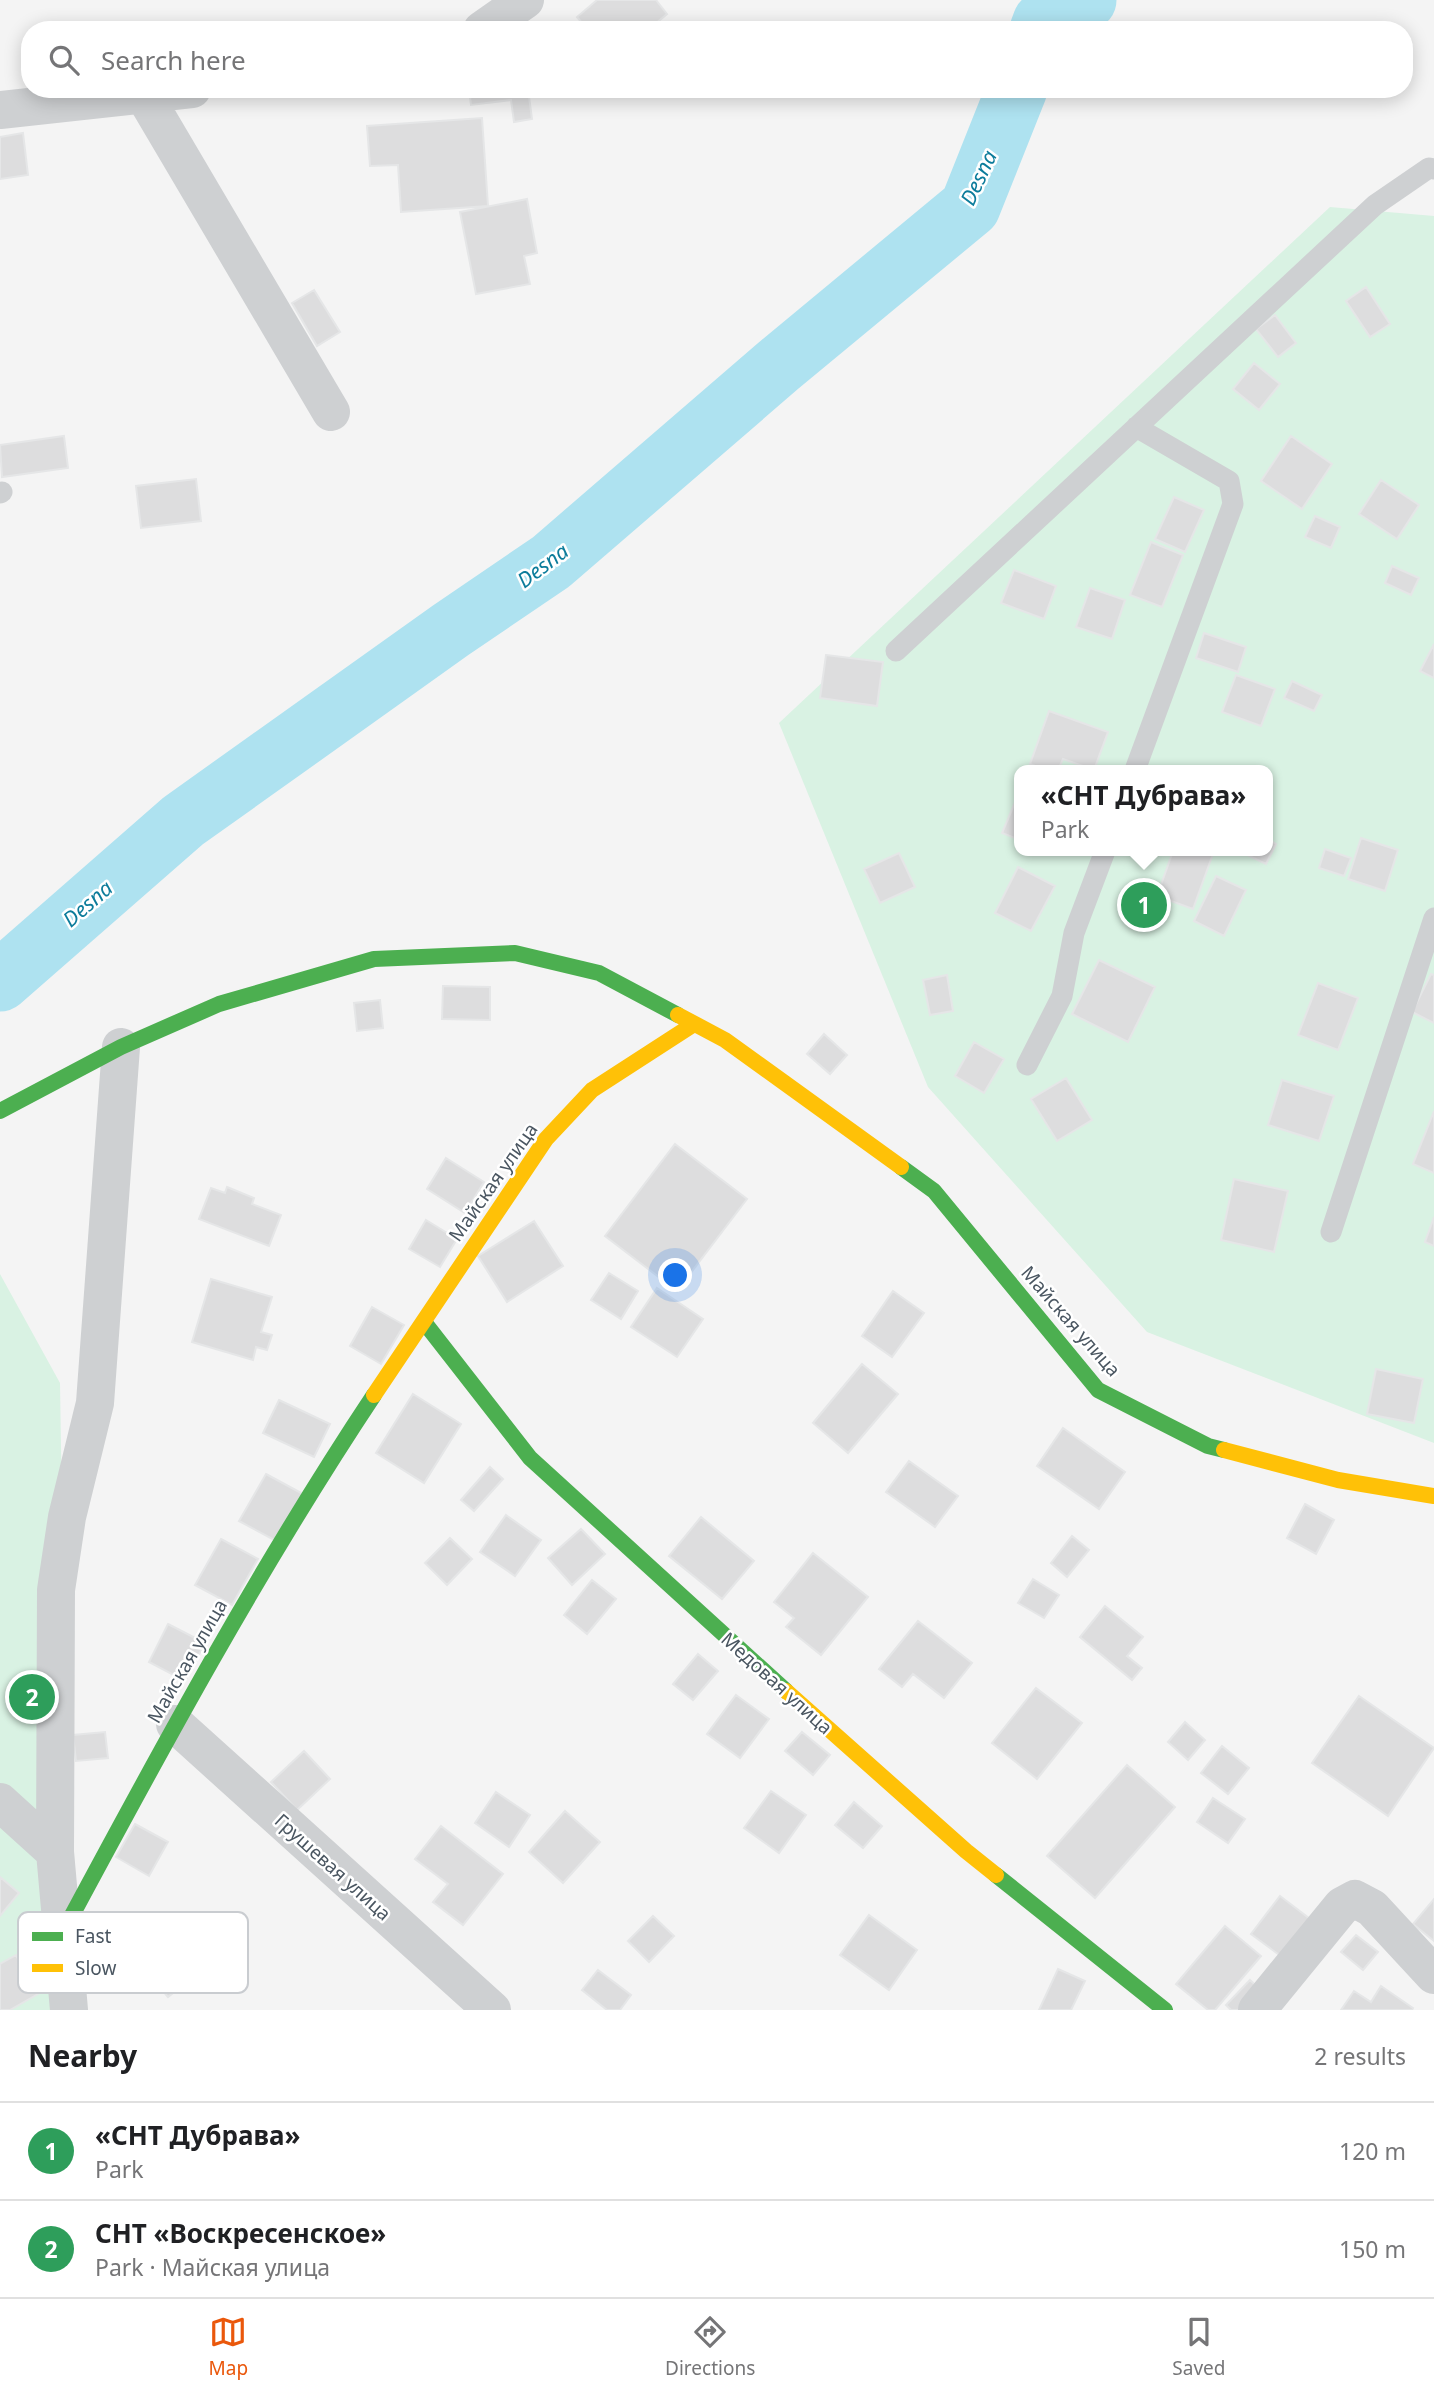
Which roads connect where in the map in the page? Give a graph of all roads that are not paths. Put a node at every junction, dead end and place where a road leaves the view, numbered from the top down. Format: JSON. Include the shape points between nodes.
{"nodes":[{"id":1,"x":525,"y":0,"type":"edge"},
{"id":2,"x":495,"y":21,"type":"edge"},
{"id":3,"x":115,"y":98,"type":"edge"},
{"id":4,"x":146,"y":98,"type":"edge"},
{"id":5,"x":0,"y":110,"type":"edge"},
{"id":6,"x":1434,"y":169,"type":"edge"},
{"id":7,"x":331,"y":412,"type":"dead end"},
{"id":8,"x":1136,"y":427,"type":"junction"},
{"id":9,"x":896,"y":651,"type":"dead end"},
{"id":10,"x":1137,"y":765,"type":"edge"},
{"id":11,"x":1103,"y":856,"type":"edge"},
{"id":12,"x":1434,"y":918,"type":"edge"},
{"id":13,"x":694,"y":1024,"type":"junction"},
{"id":14,"x":121,"y":1047,"type":"junction"},
{"id":15,"x":1027,"y":1065,"type":"dead end"},
{"id":16,"x":0,"y":1111,"type":"edge"},
{"id":17,"x":1331,"y":1232,"type":"dead end"},
{"id":18,"x":425,"y":1322,"type":"junction"},
{"id":19,"x":1434,"y":1496,"type":"edge"},
{"id":20,"x":174,"y":1724,"type":"junction"},
{"id":21,"x":0,"y":1802,"type":"edge"},
{"id":22,"x":55,"y":1852,"type":"junction"},
{"id":23,"x":60,"y":1912,"type":"edge"},
{"id":24,"x":74,"y":1912,"type":"edge"},
{"id":25,"x":1434,"y":1975,"type":"edge"},
{"id":26,"x":492,"y":2010,"type":"edge"},
{"id":27,"x":1165,"y":2010,"type":"edge"},
{"id":28,"x":1257,"y":2010,"type":"edge"}],
"edges":[{"from":1,"to":2,"type":"street"},
{"from":3,"to":5,"type":"street"},
{"from":4,"to":7,"type":"street"},
{"from":6,"to":8,"type":"lane","via":[[1375,205]]},
{"from":8,"to":9,"type":"lane"},
{"from":8,"to":10,"type":"lane","via":[[1229,481],[1233,504]]},
{"from":11,"to":15,"type":"lane","via":[[1074,933],[1062,996]]},
{"from":12,"to":17,"type":"lane"},
{"from":13,"to":14,"type":"street","via":[[599,973],[514,953],[489,954],[374,959],[219,1004]]},
{"from":13,"to":18,"type":"street","name":"Майская улица","via":[[592,1090],[546,1139]]},
{"from":13,"to":19,"type":"street","name":"Майская улица","via":[[725,1040],[934,1191],[1098,1390],[1208,1446],[1338,1480]]},
{"from":14,"to":16,"type":"street"},
{"from":14,"to":22,"type":"street","via":[[95,1403],[67,1517],[56,1590]]},
{"from":18,"to":20,"type":"street","name":"Майская улица","via":[[322,1473]]},
{"from":18,"to":27,"type":"street","name":"Медовая улица","via":[[530,1458],[966,1851]]},
{"from":20,"to":24,"type":"street","name":"Майская улица"},
{"from":20,"to":26,"type":"street","name":"Грушевая улица"},
{"from":21,"to":22,"type":"street"},
{"from":22,"to":23,"type":"street"},
{"from":25,"to":28,"type":"street","via":[[1372,1908],[1355,1899],[1342,1906]]}]}
